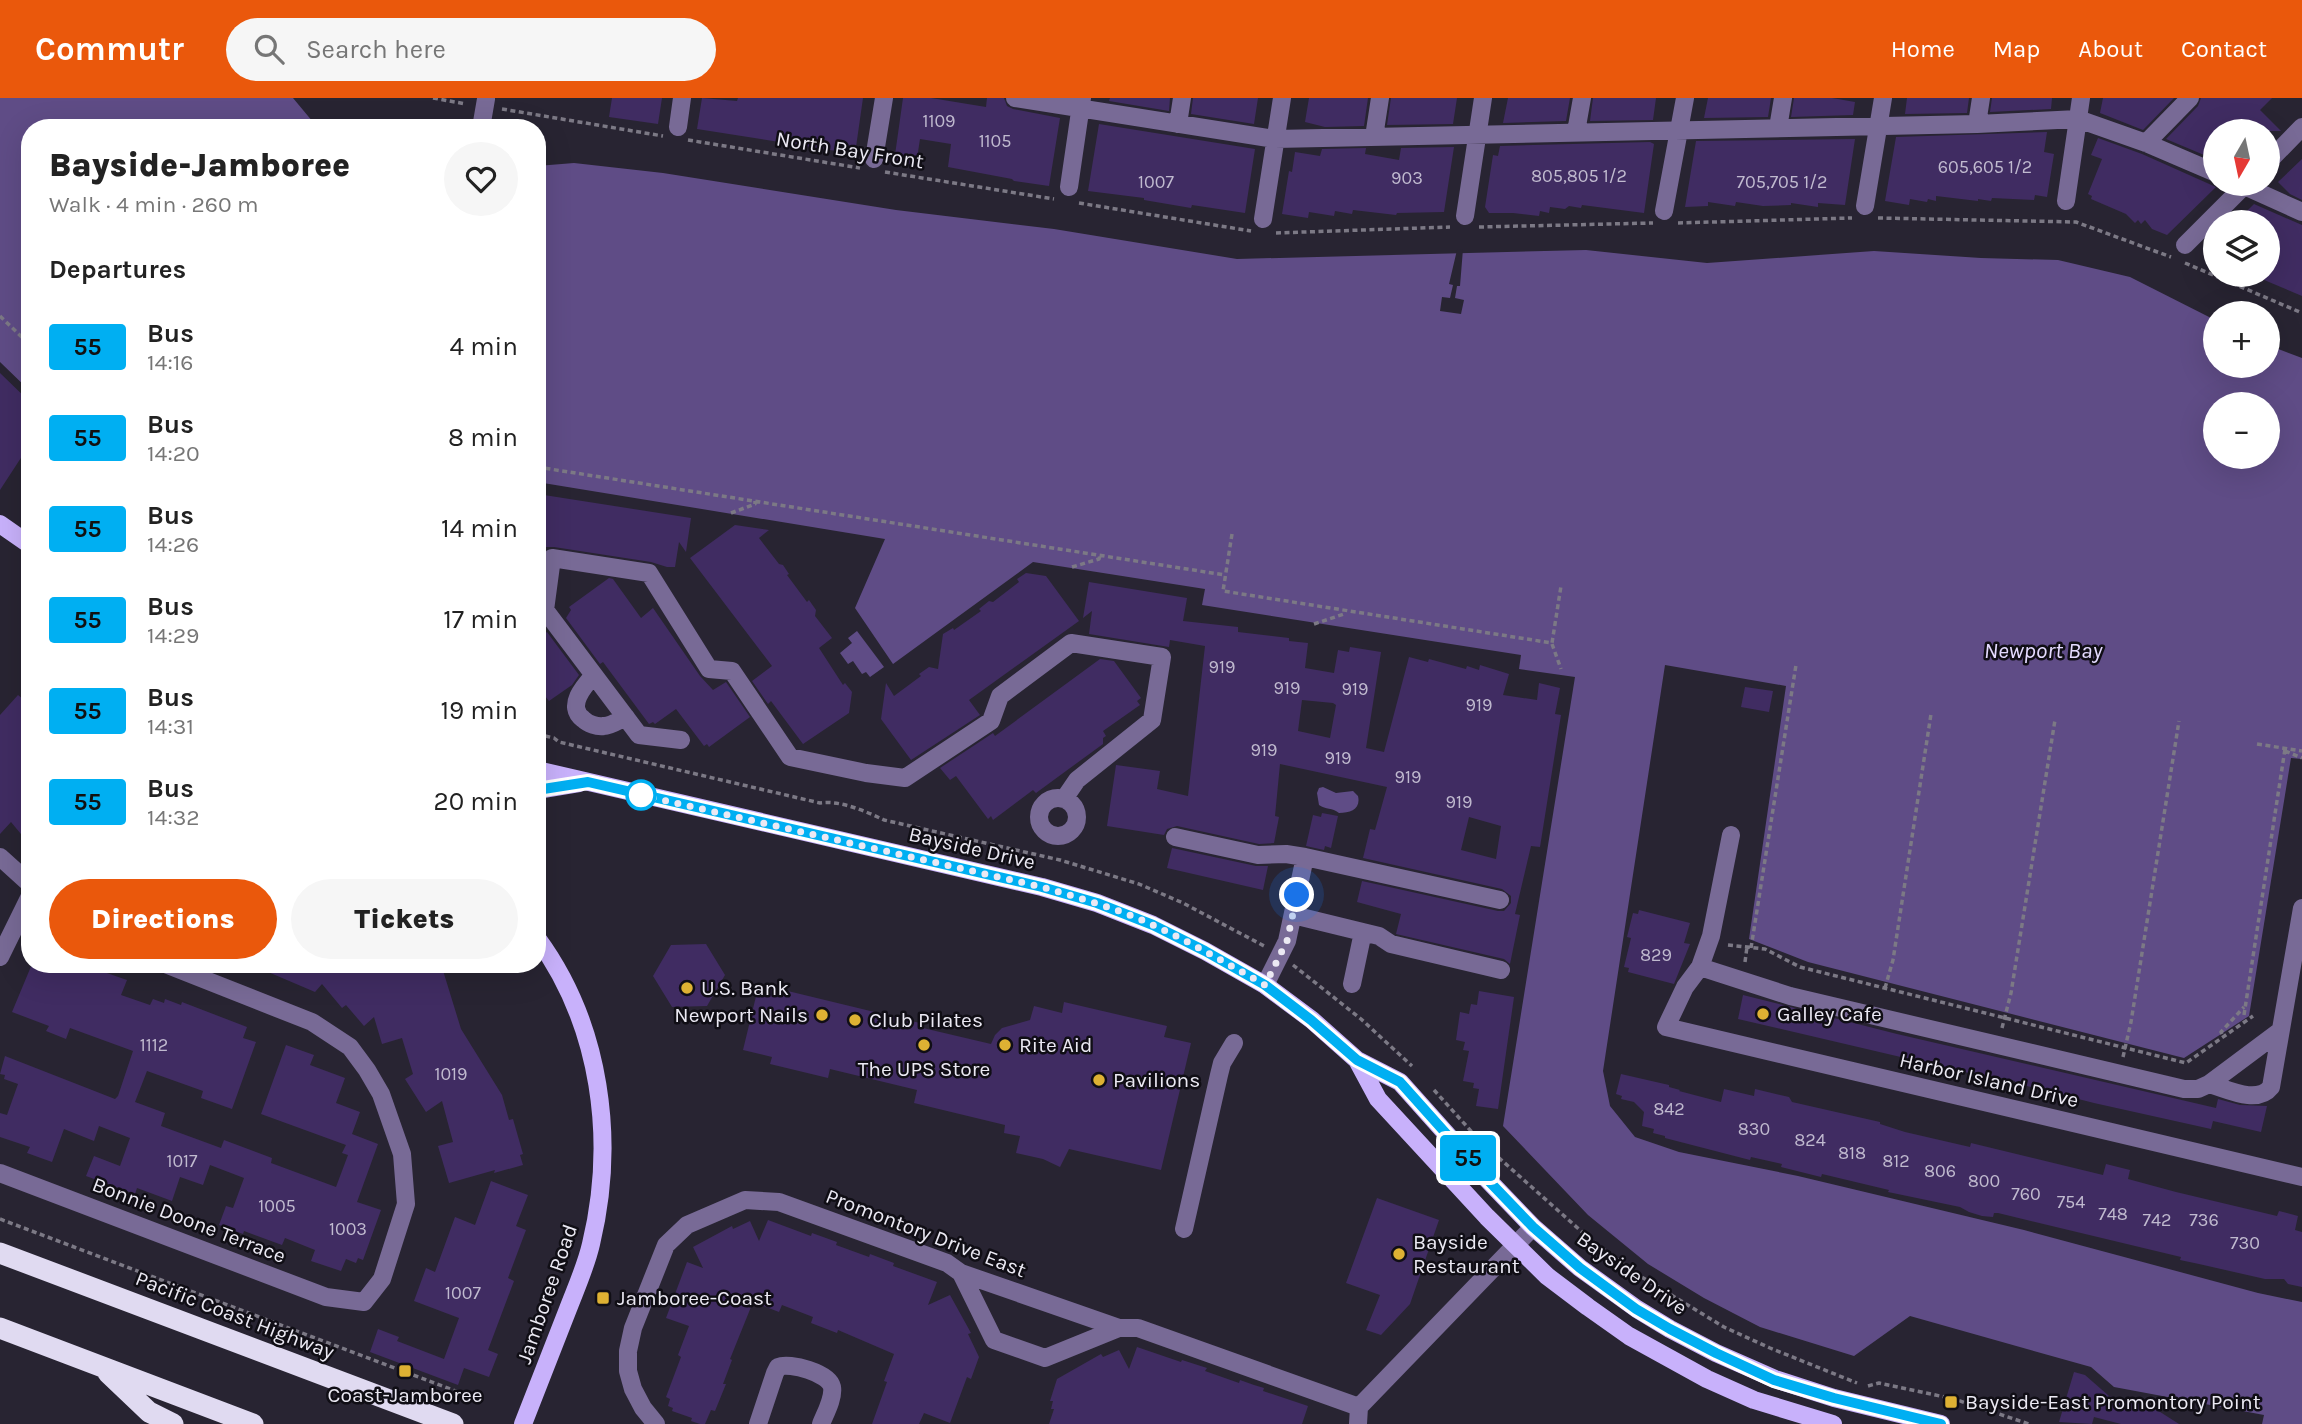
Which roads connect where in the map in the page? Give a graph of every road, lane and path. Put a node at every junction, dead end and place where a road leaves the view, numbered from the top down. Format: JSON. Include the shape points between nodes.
{"nodes":[{"id":1,"x":433,"y":98,"type":"edge"},
{"id":2,"x":682,"y":98,"type":"edge"},
{"id":3,"x":884,"y":98,"type":"edge"},
{"id":4,"x":1015,"y":98,"type":"edge"},
{"id":5,"x":1182,"y":98,"type":"edge"},
{"id":6,"x":1282,"y":98,"type":"edge"},
{"id":7,"x":1380,"y":98,"type":"edge"},
{"id":8,"x":1483,"y":98,"type":"edge"},
{"id":9,"x":1582,"y":98,"type":"edge"},
{"id":10,"x":1685,"y":98,"type":"edge"},
{"id":11,"x":1783,"y":98,"type":"edge"},
{"id":12,"x":1883,"y":98,"type":"edge"},
{"id":13,"x":1981,"y":98,"type":"edge"},
{"id":14,"x":2081,"y":98,"type":"edge"},
{"id":15,"x":2190,"y":98,"type":"edge"},
{"id":16,"x":486,"y":103,"type":"edge"},
{"id":17,"x":1082,"y":103,"type":"edge"},
{"id":18,"x":2078,"y":120,"type":"junction"},
{"id":19,"x":1178,"y":124,"type":"junction"},
{"id":20,"x":1977,"y":124,"type":"junction"},
{"id":21,"x":1878,"y":125,"type":"junction"},
{"id":22,"x":2302,"y":127,"type":"edge"},
{"id":23,"x":1778,"y":128,"type":"junction"},
{"id":24,"x":1680,"y":131,"type":"junction"},
{"id":25,"x":1576,"y":132,"type":"junction"},
{"id":26,"x":679,"y":135,"type":"junction"},
{"id":27,"x":1478,"y":135,"type":"junction"},
{"id":28,"x":1374,"y":137,"type":"junction"},
{"id":29,"x":1275,"y":139,"type":"junction"},
{"id":30,"x":2146,"y":143,"type":"junction"},
{"id":31,"x":2280,"y":150,"type":"edge"},
{"id":32,"x":874,"y":159,"type":"dead end"},
{"id":33,"x":2203,"y":167,"type":"edge"},
{"id":34,"x":1068,"y":194,"type":"joint"},
{"id":35,"x":2232,"y":196,"type":"edge"},
{"id":36,"x":2268,"y":196,"type":"edge"},
{"id":37,"x":2066,"y":201,"type":"dead end"},
{"id":38,"x":1079,"y":203,"type":"dead end"},
{"id":39,"x":1865,"y":206,"type":"dead end"},
{"id":40,"x":1664,"y":211,"type":"dead end"},
{"id":41,"x":2302,"y":212,"type":"edge"},
{"id":42,"x":1465,"y":216,"type":"dead end"},
{"id":43,"x":2076,"y":222,"type":"dead end"},
{"id":44,"x":1263,"y":226,"type":"joint"},
{"id":45,"x":2185,"y":245,"type":"dead end"},
{"id":46,"x":2302,"y":313,"type":"edge"},
{"id":47,"x":0,"y":316,"type":"edge"},
{"id":48,"x":21,"y":336,"type":"edge"},
{"id":49,"x":546,"y":468,"type":"edge"},
{"id":50,"x":755,"y":501,"type":"junction"},
{"id":51,"x":731,"y":513,"type":"dead end"},
{"id":52,"x":0,"y":524,"type":"edge"},
{"id":53,"x":1232,"y":534,"type":"dead end"},
{"id":54,"x":21,"y":539,"type":"edge"},
{"id":55,"x":1100,"y":555,"type":"junction"},
{"id":56,"x":1072,"y":567,"type":"dead end"},
{"id":57,"x":1225,"y":575,"type":"junction"},
{"id":58,"x":1561,"y":586,"type":"dead end"},
{"id":59,"x":546,"y":603,"type":"edge"},
{"id":60,"x":1344,"y":610,"type":"junction"},
{"id":61,"x":546,"y":611,"type":"edge"},
{"id":62,"x":1314,"y":624,"type":"dead end"},
{"id":63,"x":1552,"y":643,"type":"junction"},
{"id":64,"x":1797,"y":665,"type":"dead end"},
{"id":65,"x":1561,"y":668,"type":"dead end"},
{"id":66,"x":594,"y":675,"type":"junction"},
{"id":67,"x":1931,"y":714,"type":"dead end"},
{"id":68,"x":626,"y":717,"type":"junction"},
{"id":69,"x":2055,"y":720,"type":"dead end"},
{"id":70,"x":2179,"y":721,"type":"dead end"},
{"id":71,"x":546,"y":736,"type":"edge"},
{"id":72,"x":681,"y":740,"type":"dead end"},
{"id":73,"x":2257,"y":744,"type":"dead end"},
{"id":74,"x":2285,"y":750,"type":"junction"},
{"id":75,"x":2302,"y":751,"type":"edge"},
{"id":76,"x":2302,"y":758,"type":"edge"},
{"id":77,"x":546,"y":772,"type":"edge"},
{"id":78,"x":588,"y":782,"type":"junction"},
{"id":79,"x":546,"y":789,"type":"edge"},
{"id":80,"x":1064,"y":799,"type":"dead end"},
{"id":81,"x":1731,"y":835,"type":"dead end"},
{"id":82,"x":1175,"y":837,"type":"dead end"},
{"id":83,"x":0,"y":857,"type":"edge"},
{"id":84,"x":1305,"y":857,"type":"junction"},
{"id":85,"x":21,"y":876,"type":"edge"},
{"id":86,"x":1500,"y":900,"type":"dead end"},
{"id":87,"x":2302,"y":908,"type":"edge"},
{"id":88,"x":21,"y":914,"type":"edge"},
{"id":89,"x":1293,"y":915,"type":"junction"},
{"id":90,"x":1363,"y":932,"type":"junction"},
{"id":91,"x":1709,"y":942,"type":"junction"},
{"id":92,"x":1751,"y":948,"type":"junction"},
{"id":93,"x":546,"y":952,"type":"edge"},
{"id":94,"x":1280,"y":956,"type":"junction"},
{"id":95,"x":0,"y":957,"type":"edge"},
{"id":96,"x":1700,"y":967,"type":"junction"},
{"id":97,"x":1501,"y":970,"type":"dead end"},
{"id":98,"x":188,"y":973,"type":"edge"},
{"id":99,"x":1352,"y":984,"type":"dead end"},
{"id":100,"x":1265,"y":985,"type":"junction"},
{"id":101,"x":1885,"y":988,"type":"junction"},
{"id":102,"x":2245,"y":1006,"type":"junction"},
{"id":103,"x":2244,"y":1015,"type":"dead end"},
{"id":104,"x":2253,"y":1016,"type":"dead end"},
{"id":105,"x":2005,"y":1018,"type":"junction"},
{"id":106,"x":2280,"y":1031,"type":"junction"},
{"id":107,"x":2222,"y":1034,"type":"dead end"},
{"id":108,"x":1234,"y":1043,"type":"dead end"},
{"id":109,"x":2125,"y":1048,"type":"junction"},
{"id":110,"x":1357,"y":1060,"type":"junction"},
{"id":111,"x":1414,"y":1069,"type":"dead end"},
{"id":112,"x":2209,"y":1084,"type":"junction"},
{"id":113,"x":1433,"y":1088,"type":"dead end"},
{"id":114,"x":0,"y":1173,"type":"edge"},
{"id":115,"x":2302,"y":1177,"type":"edge"},
{"id":116,"x":0,"y":1219,"type":"edge"},
{"id":117,"x":1533,"y":1227,"type":"junction"},
{"id":118,"x":1184,"y":1229,"type":"dead end"},
{"id":119,"x":1515,"y":1246,"type":"junction"},
{"id":120,"x":0,"y":1253,"type":"edge"},
{"id":121,"x":961,"y":1273,"type":"junction"},
{"id":122,"x":0,"y":1328,"type":"edge"},
{"id":123,"x":1119,"y":1328,"type":"junction"},
{"id":124,"x":101,"y":1367,"type":"junction"},
{"id":125,"x":469,"y":1396,"type":"dead end"},
{"id":126,"x":1359,"y":1415,"type":"edge"},
{"id":127,"x":173,"y":1424,"type":"edge"},
{"id":128,"x":253,"y":1424,"type":"edge"},
{"id":129,"x":453,"y":1424,"type":"edge"},
{"id":130,"x":523,"y":1424,"type":"edge"},
{"id":131,"x":656,"y":1424,"type":"edge"},
{"id":132,"x":758,"y":1424,"type":"edge"},
{"id":133,"x":821,"y":1424,"type":"edge"},
{"id":134,"x":1833,"y":1424,"type":"edge"},
{"id":135,"x":1941,"y":1424,"type":"edge"},
{"id":136,"x":2029,"y":1424,"type":"edge"}],
"edges":[{"from":1,"to":16,"type":"path","name":"North Bay Front"},
{"from":2,"to":26,"type":"street"},
{"from":3,"to":32,"type":"street"},
{"from":4,"to":17,"type":"street"},
{"from":5,"to":19,"type":"street"},
{"from":6,"to":29,"type":"street"},
{"from":7,"to":28,"type":"street"},
{"from":8,"to":27,"type":"street"},
{"from":9,"to":25,"type":"street"},
{"from":10,"to":24,"type":"street"},
{"from":11,"to":23,"type":"street"},
{"from":12,"to":21,"type":"street"},
{"from":13,"to":20,"type":"street"},
{"from":14,"to":18,"type":"street"},
{"from":15,"to":30,"type":"street"},
{"from":16,"to":26,"type":"path","name":"North Bay Front"},
{"from":17,"to":19,"type":"street"},
{"from":17,"to":34,"type":"street"},
{"from":18,"to":20,"type":"street"},
{"from":18,"to":30,"type":"street"},
{"from":18,"to":37,"type":"street"},
{"from":19,"to":29,"type":"street"},
{"from":20,"to":21,"type":"street"},
{"from":21,"to":23,"type":"street"},
{"from":21,"to":39,"type":"street"},
{"from":22,"to":31,"type":"street"},
{"from":23,"to":24,"type":"street"},
{"from":24,"to":25,"type":"street"},
{"from":24,"to":40,"type":"street"},
{"from":25,"to":27,"type":"street"},
{"from":26,"to":34,"type":"path","name":"North Bay Front"},
{"from":27,"to":28,"type":"street"},
{"from":27,"to":42,"type":"street"},
{"from":28,"to":29,"type":"street"},
{"from":29,"to":44,"type":"street"},
{"from":30,"to":33,"type":"street"},
{"from":35,"to":45,"type":"street"},
{"from":36,"to":41,"type":"street"},
{"from":38,"to":44,"type":"path"},
{"from":43,"to":46,"type":"path","via":[[2163,253]]},
{"from":47,"to":48,"type":"path"},
{"from":49,"to":50,"type":"path"},
{"from":50,"to":51,"type":"path"},
{"from":50,"to":55,"type":"path"},
{"from":52,"to":54,"type":"main road"},
{"from":53,"to":57,"type":"path"},
{"from":55,"to":56,"type":"path"},
{"from":55,"to":57,"type":"path"},
{"from":57,"to":60,"type":"path","via":[[1223,591]]},
{"from":58,"to":63,"type":"path"},
{"from":59,"to":80,"type":"street","via":[[552,558],[649,573],[709,669],[732,671],[790,757],[905,778],[991,721],[1000,696],[1072,643],[1162,657],[1152,720],[1077,780]]},
{"from":60,"to":62,"type":"path","via":[[1344,614]]},
{"from":60,"to":63,"type":"path"},
{"from":61,"to":66,"type":"street"},
{"from":63,"to":65,"type":"path"},
{"from":64,"to":92,"type":"path"},
{"from":66,"to":68,"type":"street"},
{"from":66,"to":68,"type":"street","via":[[581,689],[578,716],[589,724],[606,726]]},
{"from":67,"to":101,"type":"path"},
{"from":68,"to":72,"type":"street","via":[[639,735]]},
{"from":69,"to":105,"type":"path"},
{"from":70,"to":109,"type":"path"},
{"from":71,"to":94,"type":"path","via":[[1082,866],[1172,898]]},
{"from":73,"to":74,"type":"path"},
{"from":74,"to":75,"type":"path"},
{"from":74,"to":76,"type":"path"},
{"from":74,"to":102,"type":"path"},
{"from":77,"to":78,"type":"main road","name":"Bayside Drive"},
{"from":78,"to":79,"type":"main road"},
{"from":78,"to":100,"type":"main road","name":"Bayside Drive","via":[[1097,903],[1153,925]]},
{"from":81,"to":91,"type":"street"},
{"from":82,"to":84,"type":"street","via":[[1258,855]]},
{"from":83,"to":85,"type":"street"},
{"from":84,"to":86,"type":"street"},
{"from":84,"to":89,"type":"street"},
{"from":87,"to":106,"type":"street"},
{"from":88,"to":95,"type":"street"},
{"from":89,"to":90,"type":"street"},
{"from":89,"to":94,"type":"street"},
{"from":90,"to":97,"type":"street","via":[[1391,944]]},
{"from":90,"to":99,"type":"street"},
{"from":91,"to":92,"type":"path"},
{"from":91,"to":96,"type":"street"},
{"from":92,"to":101,"type":"path","via":[[1800,967]]},
{"from":93,"to":130,"type":"main road","name":"Jamboree Road","via":[[581,1018],[593,1058],[603,1140],[602,1176],[591,1247]]},
{"from":94,"to":100,"type":"street"},
{"from":94,"to":111,"type":"path","via":[[1341,1001]]},
{"from":96,"to":112,"type":"street","via":[[1790,996],[2148,1081],[2184,1088]]},
{"from":96,"to":115,"type":"street","name":"Harbor Island Drive","via":[[1666,1027]]},
{"from":98,"to":114,"type":"street","name":"Bonnie Doone Terrace","via":[[312,1022],[349,1047],[381,1094],[402,1154],[406,1204],[382,1279],[364,1302],[326,1297]]},
{"from":100,"to":110,"type":"main road","name":"Bayside Drive"},
{"from":101,"to":105,"type":"path"},
{"from":102,"to":103,"type":"path"},
{"from":102,"to":107,"type":"path"},
{"from":104,"to":109,"type":"path","via":[[2186,1063]]},
{"from":105,"to":109,"type":"path"},
{"from":106,"to":112,"type":"street"},
{"from":106,"to":112,"type":"street","via":[[2268,1091],[2249,1095]]},
{"from":108,"to":118,"type":"street","via":[[1222,1063]]},
{"from":110,"to":117,"type":"main road","name":"Bayside Drive","via":[[1400,1082]]},
{"from":110,"to":119,"type":"main road","name":"Bayside Drive","via":[[1378,1099]]},
{"from":113,"to":136,"type":"path","via":[[1480,1141],[1590,1239],[1705,1316],[1866,1386],[1878,1383],[1931,1394]]},
{"from":116,"to":125,"type":"path"},
{"from":117,"to":119,"type":"street","name":"Promontory Drive East"},
{"from":117,"to":135,"type":"main road","name":"Bayside Drive","via":[[1636,1309],[1716,1353],[1774,1380]]},
{"from":119,"to":126,"type":"street","name":"Promontory Drive East"},
{"from":119,"to":134,"type":"main road","name":"Bayside Drive","via":[[1588,1307],[1662,1356],[1755,1400]]},
{"from":120,"to":129,"type":"highway","name":"Pacific Coast Highway"},
{"from":121,"to":123,"type":"street","name":"Promontory Drive East"},
{"from":121,"to":123,"type":"street","via":[[994,1340],[1045,1358]]},
{"from":121,"to":131,"type":"street","name":"Promontory Drive East","via":[[947,1263],[779,1202],[746,1200],[687,1225],[666,1245],[628,1351],[633,1389]]},
{"from":122,"to":124,"type":"highway"},
{"from":123,"to":126,"type":"street","name":"Promontory Drive East","via":[[1138,1328]]},
{"from":124,"to":127,"type":"highway","via":[[149,1412]]},
{"from":124,"to":128,"type":"highway"},
{"from":132,"to":133,"type":"street","via":[[778,1367],[791,1364],[830,1383],[831,1396]]}]}
